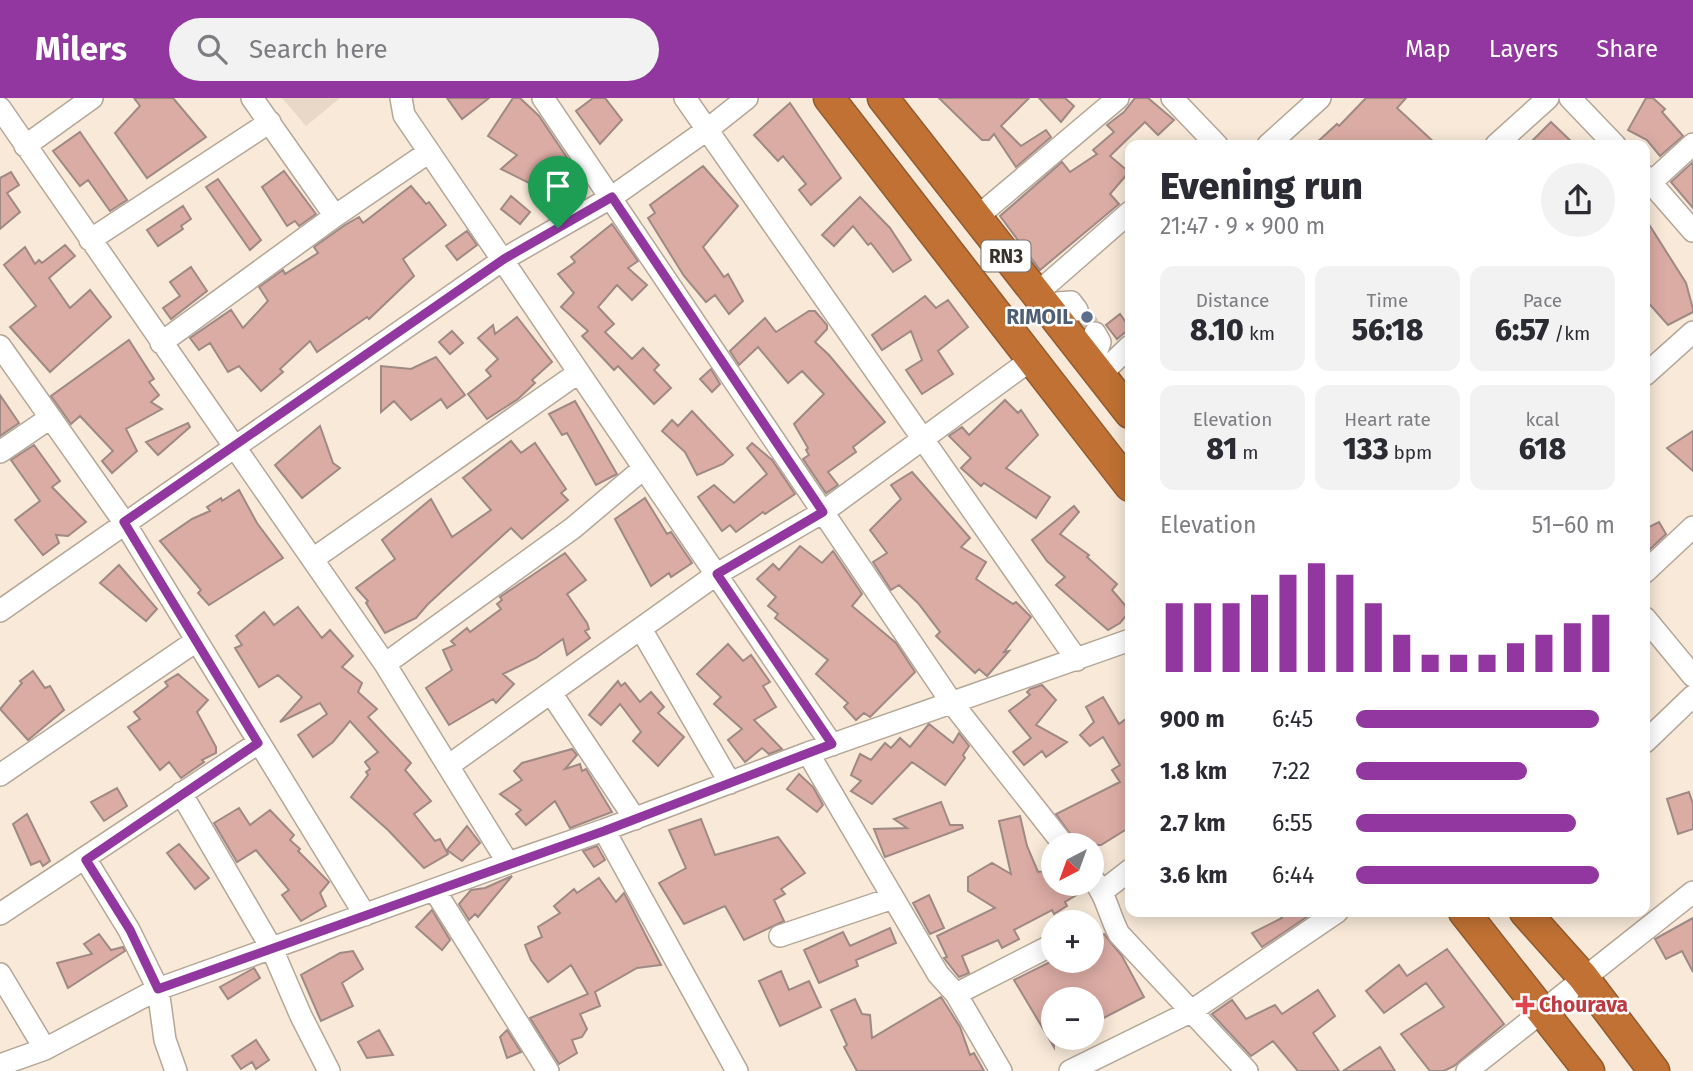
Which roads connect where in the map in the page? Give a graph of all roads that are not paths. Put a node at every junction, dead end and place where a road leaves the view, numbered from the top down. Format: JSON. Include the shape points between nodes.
{"nodes":[{"id":1,"x":92,"y":98,"type":"edge"},
{"id":2,"x":252,"y":98,"type":"edge"},
{"id":3,"x":401,"y":98,"type":"edge"},
{"id":4,"x":543,"y":98,"type":"edge"},
{"id":5,"x":685,"y":98,"type":"edge"},
{"id":6,"x":747,"y":98,"type":"edge"},
{"id":7,"x":829,"y":98,"type":"edge"},
{"id":8,"x":1118,"y":98,"type":"edge"},
{"id":9,"x":1172,"y":98,"type":"edge"},
{"id":10,"x":1320,"y":98,"type":"edge"},
{"id":11,"x":1548,"y":98,"type":"edge"},
{"id":12,"x":1570,"y":98,"type":"edge"},
{"id":13,"x":893,"y":102,"type":"edge"},
{"id":14,"x":0,"y":108,"type":"edge"},
{"id":15,"x":270,"y":122,"type":"junction"},
{"id":16,"x":708,"y":129,"type":"junction"},
{"id":17,"x":1209,"y":140,"type":"edge"},
{"id":18,"x":1274,"y":140,"type":"edge"},
{"id":19,"x":1502,"y":140,"type":"edge"},
{"id":20,"x":1610,"y":140,"type":"edge"},
{"id":21,"x":1693,"y":144,"type":"edge"},
{"id":22,"x":25,"y":146,"type":"junction"},
{"id":23,"x":429,"y":152,"type":"junction"},
{"id":24,"x":1650,"y":180,"type":"edge"},
{"id":25,"x":1650,"y":185,"type":"edge"},
{"id":26,"x":612,"y":197,"type":"junction"},
{"id":27,"x":335,"y":216,"type":"junction"},
{"id":28,"x":976,"y":217,"type":"junction"},
{"id":29,"x":1125,"y":217,"type":"edge"},
{"id":30,"x":1693,"y":231,"type":"edge"},
{"id":31,"x":90,"y":240,"type":"junction"},
{"id":32,"x":504,"y":259,"type":"junction"},
{"id":33,"x":1039,"y":299,"type":"junction"},
{"id":34,"x":1077,"y":310,"type":"tunnel mouth"},
{"id":35,"x":1693,"y":332,"type":"edge"},
{"id":36,"x":1096,"y":333,"type":"tunnel mouth"},
{"id":37,"x":161,"y":343,"type":"junction"},
{"id":38,"x":0,"y":346,"type":"edge"},
{"id":39,"x":1125,"y":350,"type":"edge"},
{"id":40,"x":1032,"y":359,"type":"junction"},
{"id":41,"x":1096,"y":370,"type":"junction"},
{"id":42,"x":1650,"y":371,"type":"edge"},
{"id":43,"x":578,"y":373,"type":"junction"},
{"id":44,"x":1125,"y":406,"type":"edge"},
{"id":45,"x":50,"y":418,"type":"junction"},
{"id":46,"x":921,"y":439,"type":"junction"},
{"id":47,"x":234,"y":446,"type":"junction"},
{"id":48,"x":0,"y":452,"type":"edge"},
{"id":49,"x":644,"y":468,"type":"junction"},
{"id":50,"x":1125,"y":480,"type":"edge"},
{"id":51,"x":823,"y":512,"type":"junction"},
{"id":52,"x":124,"y":522,"type":"junction"},
{"id":53,"x":1693,"y":527,"type":"edge"},
{"id":54,"x":313,"y":559,"type":"junction"},
{"id":55,"x":1650,"y":567,"type":"edge"},
{"id":56,"x":717,"y":574,"type":"junction"},
{"id":57,"x":0,"y":611,"type":"edge"},
{"id":58,"x":1650,"y":624,"type":"edge"},
{"id":59,"x":641,"y":629,"type":"junction"},
{"id":60,"x":196,"y":641,"type":"junction"},
{"id":61,"x":1125,"y":642,"type":"edge"},
{"id":62,"x":1077,"y":660,"type":"junction"},
{"id":63,"x":385,"y":664,"type":"junction"},
{"id":64,"x":1693,"y":676,"type":"edge"},
{"id":65,"x":551,"y":693,"type":"junction"},
{"id":66,"x":1693,"y":696,"type":"edge"},
{"id":67,"x":952,"y":703,"type":"junction"},
{"id":68,"x":1650,"y":737,"type":"edge"},
{"id":69,"x":258,"y":743,"type":"junction"},
{"id":70,"x":832,"y":744,"type":"junction"},
{"id":71,"x":808,"y":753,"type":"junction"},
{"id":72,"x":448,"y":766,"type":"junction"},
{"id":73,"x":0,"y":775,"type":"edge"},
{"id":74,"x":730,"y":783,"type":"junction"},
{"id":75,"x":181,"y":793,"type":"junction"},
{"id":76,"x":635,"y":819,"type":"junction"},
{"id":77,"x":604,"y":831,"type":"junction"},
{"id":78,"x":1055,"y":833,"type":"edge"},
{"id":79,"x":86,"y":860,"type":"junction"},
{"id":80,"x":508,"y":863,"type":"junction"},
{"id":81,"x":1125,"y":872,"type":"edge"},
{"id":82,"x":1104,"y":882,"type":"edge"},
{"id":83,"x":435,"y":891,"type":"junction"},
{"id":84,"x":1692,"y":895,"type":"edge"},
{"id":85,"x":893,"y":898,"type":"junction"},
{"id":86,"x":0,"y":914,"type":"edge"},
{"id":87,"x":365,"y":915,"type":"junction"},
{"id":88,"x":1330,"y":917,"type":"edge"},
{"id":89,"x":1468,"y":917,"type":"edge"},
{"id":90,"x":1529,"y":917,"type":"edge"},
{"id":91,"x":1104,"y":923,"type":"edge"},
{"id":92,"x":780,"y":936,"type":"dead end"},
{"id":93,"x":272,"y":949,"type":"junction"},
{"id":94,"x":1041,"y":951,"type":"edge"},
{"id":95,"x":0,"y":974,"type":"edge"},
{"id":96,"x":1583,"y":977,"type":"junction"},
{"id":97,"x":158,"y":989,"type":"junction"},
{"id":98,"x":956,"y":994,"type":"junction"},
{"id":99,"x":1190,"y":1012,"type":"junction"},
{"id":100,"x":1540,"y":1012,"type":"junction"},
{"id":101,"x":45,"y":1049,"type":"junction"},
{"id":102,"x":6,"y":1066,"type":"edge"},
{"id":103,"x":176,"y":1071,"type":"edge"},
{"id":104,"x":330,"y":1071,"type":"edge"},
{"id":105,"x":548,"y":1071,"type":"edge"},
{"id":106,"x":737,"y":1071,"type":"edge"},
{"id":107,"x":1001,"y":1071,"type":"edge"},
{"id":108,"x":1070,"y":1071,"type":"edge"},
{"id":109,"x":1247,"y":1071,"type":"edge"},
{"id":110,"x":1467,"y":1071,"type":"edge"},
{"id":111,"x":1589,"y":1071,"type":"edge"},
{"id":112,"x":1654,"y":1071,"type":"edge"}],
"edges":[{"from":1,"to":22,"type":"street"},
{"from":2,"to":15,"type":"street"},
{"from":3,"to":23,"type":"street","via":[[404,115]]},
{"from":4,"to":26,"type":"street"},
{"from":5,"to":16,"type":"street"},
{"from":6,"to":16,"type":"street"},
{"from":7,"to":40,"type":"highway","number":"RN3"},
{"from":8,"to":28,"type":"street"},
{"from":9,"to":17,"type":"street"},
{"from":10,"to":18,"type":"street"},
{"from":11,"to":19,"type":"street"},
{"from":12,"to":20,"type":"street"},
{"from":13,"to":28,"type":"highway","number":"RN3"},
{"from":14,"to":22,"type":"street"},
{"from":15,"to":27,"type":"street"},
{"from":15,"to":31,"type":"street"},
{"from":16,"to":26,"type":"street"},
{"from":16,"to":46,"type":"street"},
{"from":21,"to":24,"type":"street"},
{"from":22,"to":31,"type":"street"},
{"from":23,"to":27,"type":"street"},
{"from":23,"to":32,"type":"street"},
{"from":25,"to":30,"type":"street"},
{"from":26,"to":32,"type":"street"},
{"from":26,"to":51,"type":"street"},
{"from":27,"to":37,"type":"street"},
{"from":28,"to":33,"type":"highway","number":"RN3"},
{"from":29,"to":33,"type":"street"},
{"from":31,"to":37,"type":"street"},
{"from":32,"to":43,"type":"street"},
{"from":32,"to":47,"type":"street"},
{"from":33,"to":34,"type":"street","via":[[1071,302]]},
{"from":33,"to":41,"type":"highway","number":"RN3"},
{"from":35,"to":42,"type":"street"},
{"from":36,"to":41,"type":"street","via":[[1100,342]]},
{"from":37,"to":47,"type":"street"},
{"from":38,"to":45,"type":"street"},
{"from":39,"to":41,"type":"street"},
{"from":40,"to":46,"type":"street"},
{"from":40,"to":50,"type":"highway","number":"RN3"},
{"from":41,"to":44,"type":"highway","number":"RN3"},
{"from":43,"to":49,"type":"street"},
{"from":43,"to":54,"type":"street"},
{"from":45,"to":48,"type":"street"},
{"from":45,"to":52,"type":"street"},
{"from":46,"to":51,"type":"street"},
{"from":46,"to":62,"type":"street"},
{"from":47,"to":52,"type":"street"},
{"from":47,"to":54,"type":"street"},
{"from":49,"to":56,"type":"street"},
{"from":49,"to":63,"type":"street","via":[[573,528]]},
{"from":51,"to":56,"type":"street"},
{"from":51,"to":67,"type":"street"},
{"from":52,"to":57,"type":"street"},
{"from":52,"to":60,"type":"street"},
{"from":53,"to":55,"type":"street"},
{"from":54,"to":63,"type":"street"},
{"from":56,"to":59,"type":"street"},
{"from":56,"to":70,"type":"street"},
{"from":58,"to":64,"type":"street"},
{"from":59,"to":65,"type":"street"},
{"from":59,"to":74,"type":"street"},
{"from":60,"to":69,"type":"street"},
{"from":60,"to":73,"type":"street"},
{"from":61,"to":62,"type":"street"},
{"from":62,"to":67,"type":"street"},
{"from":63,"to":72,"type":"street"},
{"from":65,"to":72,"type":"street"},
{"from":65,"to":76,"type":"street"},
{"from":66,"to":68,"type":"street"},
{"from":67,"to":70,"type":"street"},
{"from":67,"to":78,"type":"street"},
{"from":69,"to":75,"type":"street"},
{"from":69,"to":87,"type":"street"},
{"from":70,"to":71,"type":"street"},
{"from":71,"to":74,"type":"street"},
{"from":71,"to":85,"type":"street"},
{"from":72,"to":80,"type":"street"},
{"from":74,"to":76,"type":"street"},
{"from":75,"to":79,"type":"street"},
{"from":75,"to":93,"type":"street"},
{"from":76,"to":77,"type":"street"},
{"from":77,"to":80,"type":"street"},
{"from":77,"to":106,"type":"street"},
{"from":79,"to":86,"type":"street"},
{"from":79,"to":97,"type":"street","via":[[130,930]]},
{"from":80,"to":83,"type":"street"},
{"from":81,"to":82,"type":"street"},
{"from":83,"to":87,"type":"street"},
{"from":83,"to":105,"type":"street"},
{"from":84,"to":96,"type":"street"},
{"from":85,"to":92,"type":"street"},
{"from":85,"to":98,"type":"street","via":[[938,974]]},
{"from":87,"to":93,"type":"street"},
{"from":88,"to":99,"type":"street"},
{"from":89,"to":100,"type":"highway"},
{"from":90,"to":96,"type":"highway"},
{"from":91,"to":99,"type":"street"},
{"from":93,"to":97,"type":"street"},
{"from":93,"to":104,"type":"street"},
{"from":94,"to":98,"type":"street"},
{"from":95,"to":101,"type":"street"},
{"from":96,"to":100,"type":"street"},
{"from":96,"to":112,"type":"highway"},
{"from":97,"to":101,"type":"street"},
{"from":97,"to":103,"type":"street","via":[[165,1040]]},
{"from":98,"to":107,"type":"street"},
{"from":99,"to":108,"type":"street"},
{"from":99,"to":109,"type":"street"},
{"from":100,"to":110,"type":"street"},
{"from":100,"to":111,"type":"highway"},
{"from":101,"to":102,"type":"street"}]}
